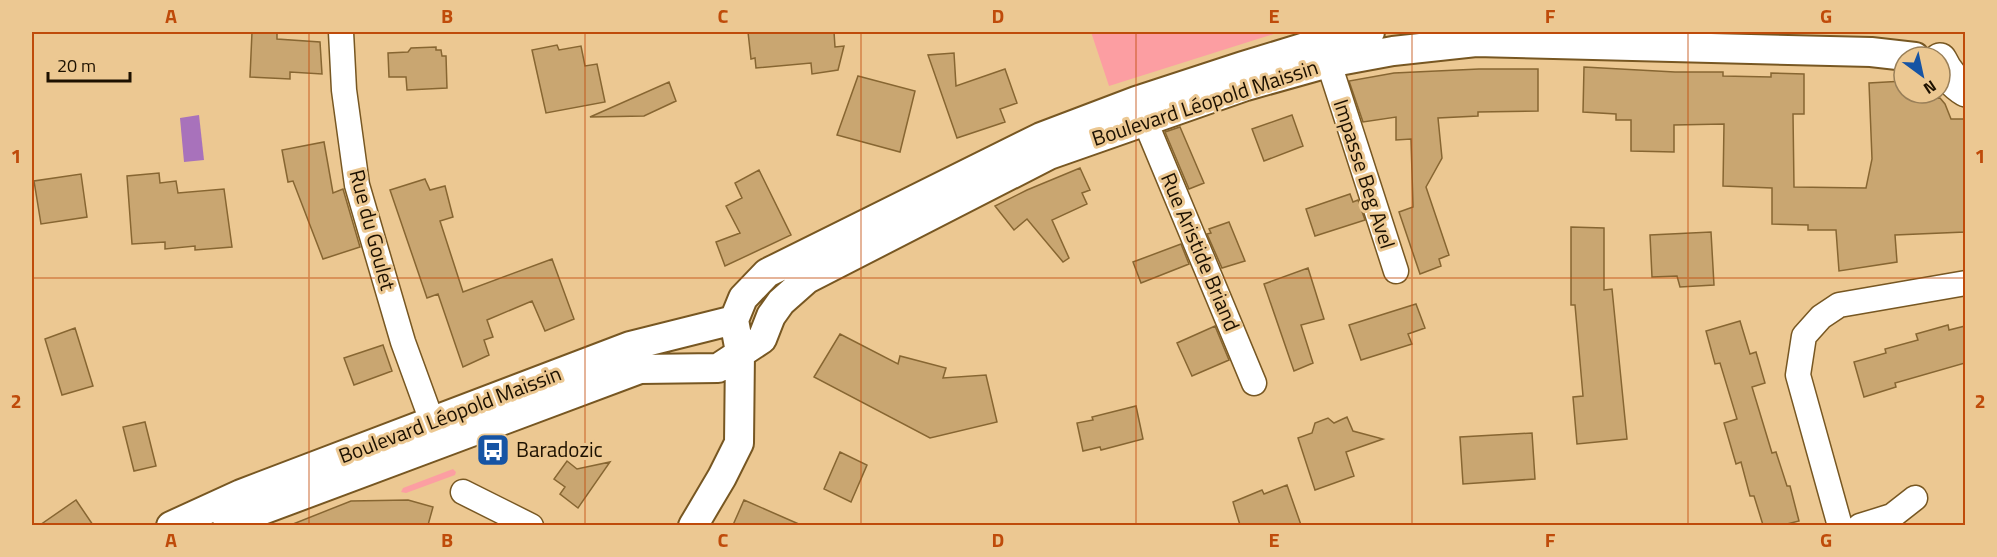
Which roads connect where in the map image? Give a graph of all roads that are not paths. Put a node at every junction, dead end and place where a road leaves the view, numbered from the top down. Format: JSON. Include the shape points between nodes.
{"nodes":[{"id":1,"x":341,"y":32,"type":"edge"},
{"id":2,"x":1370,"y":32,"type":"edge"},
{"id":3,"x":1325,"y":53,"type":"junction"},
{"id":4,"x":1892,"y":55,"type":"edge"},
{"id":5,"x":1952,"y":79,"type":"edge"},
{"id":6,"x":1965,"y":90,"type":"edge"},
{"id":7,"x":1145,"y":121,"type":"junction"},
{"id":8,"x":1396,"y":272,"type":"dead end"},
{"id":9,"x":1965,"y":283,"type":"edge"},
{"id":10,"x":734,"y":320,"type":"junction"},
{"id":11,"x":740,"y":352,"type":"junction"},
{"id":12,"x":1254,"y":383,"type":"dead end"},
{"id":13,"x":436,"y":433,"type":"junction"},
{"id":14,"x":463,"y":492,"type":"dead end"},
{"id":15,"x":1915,"y":498,"type":"dead end"},
{"id":16,"x":189,"y":522,"type":"edge"},
{"id":17,"x":227,"y":525,"type":"edge"},
{"id":18,"x":531,"y":525,"type":"edge"},
{"id":19,"x":693,"y":525,"type":"edge"},
{"id":20,"x":1840,"y":525,"type":"edge"},
{"id":21,"x":1860,"y":525,"type":"edge"}],
"edges":[{"from":1,"to":13,"type":"street","name":"Rue du Goulet","via":[[344,90],[357,185],[403,342]]},
{"from":2,"to":3,"type":"street","name":"Boulevard Léopold Maissin"},
{"from":3,"to":4,"type":"street","name":"Boulevard Léopold Maissin","via":[[1476,42]]},
{"from":3,"to":7,"type":"street","name":"Boulevard Léopold Maissin"},
{"from":3,"to":8,"type":"street","name":"Impasse Beg Avel"},
{"from":3,"to":10,"type":"street","name":"Boulevard Léopold Maissin","via":[[1136,101],[1041,136],[767,273],[743,298]]},
{"from":5,"to":6,"type":"main road"},
{"from":7,"to":11,"type":"street","name":"Boulevard Léopold Maissin","via":[[1049,155],[807,279],[781,302],[762,339]]},
{"from":7,"to":12,"type":"street","name":"Rue Aristide Briand"},
{"from":9,"to":20,"type":"street","via":[[1839,305],[1804,336],[1798,375]]},
{"from":10,"to":11,"type":"street"},
{"from":10,"to":13,"type":"street","name":"Boulevard Léopold Maissin","via":[[630,346]]},
{"from":11,"to":13,"type":"street","name":"Boulevard Léopold Maissin","via":[[718,368],[640,369]]},
{"from":11,"to":19,"type":"street","via":[[739,443]]},
{"from":13,"to":16,"type":"street","name":"Boulevard Léopold Maissin","via":[[241,494]]},
{"from":13,"to":17,"type":"street","name":"Boulevard Léopold Maissin"},
{"from":14,"to":18,"type":"street"},
{"from":15,"to":21,"type":"street","via":[[1892,516]]}]}
